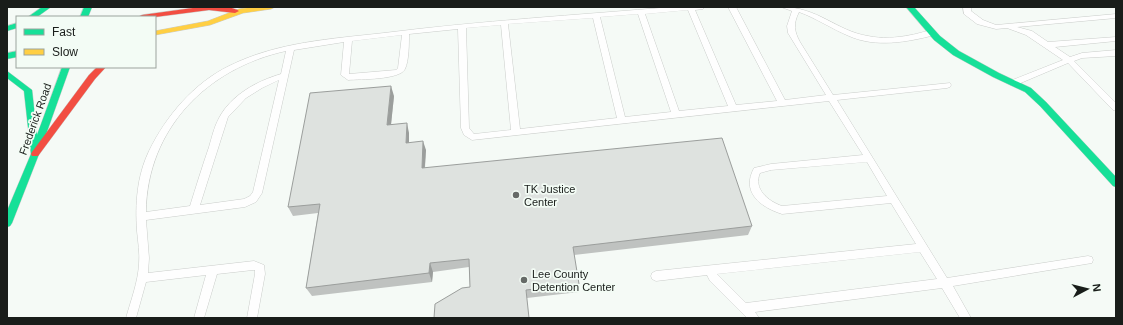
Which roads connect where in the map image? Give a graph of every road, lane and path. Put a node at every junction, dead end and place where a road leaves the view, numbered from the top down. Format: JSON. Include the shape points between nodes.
{"nodes":[{"id":1,"x":47,"y":7,"type":"edge"},
{"id":2,"x":154,"y":7,"type":"edge"},
{"id":3,"x":209,"y":7,"type":"edge"},
{"id":4,"x":271,"y":7,"type":"edge"},
{"id":5,"x":700,"y":7,"type":"edge"},
{"id":6,"x":732,"y":7,"type":"edge"},
{"id":7,"x":785,"y":7,"type":"edge"},
{"id":8,"x":910,"y":7,"type":"edge"},
{"id":9,"x":967,"y":7,"type":"edge"},
{"id":10,"x":690,"y":8,"type":"edge"},
{"id":11,"x":796,"y":10,"type":"junction"},
{"id":12,"x":174,"y":12,"type":"junction"},
{"id":13,"x":242,"y":12,"type":"junction"},
{"id":14,"x":641,"y":12,"type":"junction"},
{"id":15,"x":34,"y":16,"type":"edge"},
{"id":16,"x":148,"y":16,"type":"edge"},
{"id":17,"x":596,"y":16,"type":"junction"},
{"id":18,"x":1116,"y":16,"type":"edge"},
{"id":19,"x":504,"y":23,"type":"junction"},
{"id":20,"x":1006,"y":26,"type":"junction"},
{"id":21,"x":462,"y":27,"type":"junction"},
{"id":22,"x":167,"y":31,"type":"junction"},
{"id":23,"x":406,"y":32,"type":"junction"},
{"id":24,"x":156,"y":33,"type":"edge"},
{"id":25,"x":932,"y":33,"type":"junction"},
{"id":26,"x":156,"y":36,"type":"edge"},
{"id":27,"x":1116,"y":39,"type":"edge"},
{"id":28,"x":348,"y":40,"type":"junction"},
{"id":29,"x":1047,"y":45,"type":"junction"},
{"id":30,"x":291,"y":47,"type":"junction"},
{"id":31,"x":1116,"y":53,"type":"edge"},
{"id":32,"x":1069,"y":60,"type":"junction"},
{"id":33,"x":66,"y":68,"type":"edge"},
{"id":34,"x":101,"y":68,"type":"edge"},
{"id":35,"x":7,"y":74,"type":"edge"},
{"id":36,"x":284,"y":76,"type":"junction"},
{"id":37,"x":1013,"y":83,"type":"junction"},
{"id":38,"x":947,"y":85,"type":"dead end"},
{"id":39,"x":832,"y":98,"type":"junction"},
{"id":40,"x":783,"y":104,"type":"junction"},
{"id":41,"x":1116,"y":108,"type":"edge"},
{"id":42,"x":733,"y":109,"type":"junction"},
{"id":43,"x":676,"y":115,"type":"junction"},
{"id":44,"x":622,"y":121,"type":"junction"},
{"id":45,"x":516,"y":132,"type":"junction"},
{"id":46,"x":35,"y":154,"type":"junction"},
{"id":47,"x":869,"y":158,"type":"junction"},
{"id":48,"x":1116,"y":183,"type":"edge"},
{"id":49,"x":894,"y":199,"type":"junction"},
{"id":50,"x":194,"y":210,"type":"junction"},
{"id":51,"x":141,"y":217,"type":"junction"},
{"id":52,"x":7,"y":223,"type":"edge"},
{"id":53,"x":923,"y":247,"type":"junction"},
{"id":54,"x":1088,"y":260,"type":"dead end"},
{"id":55,"x":213,"y":270,"type":"junction"},
{"id":56,"x":710,"y":270,"type":"junction"},
{"id":57,"x":656,"y":276,"type":"dead end"},
{"id":58,"x":141,"y":278,"type":"junction"},
{"id":59,"x":944,"y":283,"type":"junction"},
{"id":60,"x":744,"y":308,"type":"junction"},
{"id":61,"x":131,"y":318,"type":"edge"},
{"id":62,"x":199,"y":318,"type":"edge"},
{"id":63,"x":252,"y":318,"type":"edge"},
{"id":64,"x":754,"y":318,"type":"edge"},
{"id":65,"x":966,"y":318,"type":"edge"}],
"edges":[{"from":1,"to":15,"type":"main road"},
{"from":2,"to":12,"type":"main road"},
{"from":3,"to":12,"type":"main road"},
{"from":3,"to":13,"type":"main road"},
{"from":4,"to":13,"type":"main road"},
{"from":5,"to":10,"type":"lane"},
{"from":6,"to":40,"type":"lane"},
{"from":7,"to":11,"type":"lane"},
{"from":8,"to":25,"type":"main road"},
{"from":9,"to":20,"type":"lane","via":[[967,12],[980,22],[996,27]]},
{"from":10,"to":14,"type":"lane"},
{"from":10,"to":42,"type":"lane"},
{"from":11,"to":25,"type":"lane","via":[[816,16],[856,36],[874,40],[906,39]]},
{"from":11,"to":39,"type":"lane","via":[[790,29]]},
{"from":12,"to":16,"type":"main road"},
{"from":13,"to":22,"type":"main road","via":[[210,24]]},
{"from":14,"to":17,"type":"lane"},
{"from":14,"to":43,"type":"lane"},
{"from":17,"to":19,"type":"lane"},
{"from":17,"to":44,"type":"lane"},
{"from":18,"to":20,"type":"lane"},
{"from":19,"to":21,"type":"lane"},
{"from":19,"to":45,"type":"lane"},
{"from":20,"to":29,"type":"lane","via":[[1029,33]]},
{"from":21,"to":23,"type":"lane"},
{"from":21,"to":45,"type":"lane","via":[[467,133],[472,137]]},
{"from":22,"to":24,"type":"main road"},
{"from":22,"to":26,"type":"main road"},
{"from":23,"to":28,"type":"lane"},
{"from":23,"to":28,"type":"lane","via":[[402,68],[393,74],[348,77],[345,75]]},
{"from":25,"to":37,"type":"main road","via":[[956,53]]},
{"from":27,"to":29,"type":"lane"},
{"from":28,"to":30,"type":"lane"},
{"from":29,"to":32,"type":"lane"},
{"from":30,"to":36,"type":"lane"},
{"from":30,"to":51,"type":"lane","via":[[264,54],[231,68],[202,87],[181,109],[166,127],[153,152],[143,181]]},
{"from":31,"to":32,"type":"lane","via":[[1082,56]]},
{"from":32,"to":37,"type":"lane"},
{"from":32,"to":41,"type":"lane"},
{"from":33,"to":46,"type":"main road","name":"Frederick Road"},
{"from":34,"to":46,"type":"main road"},
{"from":35,"to":46,"type":"main road","via":[[28,90]]},
{"from":36,"to":50,"type":"lane","via":[[270,80],[249,92],[234,104],[225,116]]},
{"from":36,"to":50,"type":"lane","via":[[257,192],[253,199],[245,203]]},
{"from":37,"to":48,"type":"main road","via":[[1028,90],[1043,104]]},
{"from":38,"to":39,"type":"lane"},
{"from":39,"to":40,"type":"lane"},
{"from":39,"to":47,"type":"lane"},
{"from":40,"to":42,"type":"lane"},
{"from":42,"to":43,"type":"lane"},
{"from":43,"to":44,"type":"lane"},
{"from":44,"to":45,"type":"lane"},
{"from":46,"to":52,"type":"main road","name":"Frederick Road"},
{"from":47,"to":49,"type":"lane"},
{"from":47,"to":49,"type":"lane","via":[[757,170],[753,175],[754,186],[764,202],[782,210]]},
{"from":49,"to":53,"type":"lane"},
{"from":50,"to":51,"type":"lane"},
{"from":51,"to":58,"type":"lane","via":[[144,265]]},
{"from":53,"to":56,"type":"lane"},
{"from":53,"to":59,"type":"lane"},
{"from":54,"to":59,"type":"lane"},
{"from":55,"to":58,"type":"lane"},
{"from":55,"to":62,"type":"lane"},
{"from":55,"to":63,"type":"lane","via":[[254,265],[260,268]]},
{"from":56,"to":57,"type":"lane"},
{"from":56,"to":60,"type":"lane","via":[[714,278]]},
{"from":58,"to":61,"type":"lane"},
{"from":59,"to":60,"type":"lane"},
{"from":59,"to":65,"type":"lane"},
{"from":60,"to":64,"type":"lane"}]}
